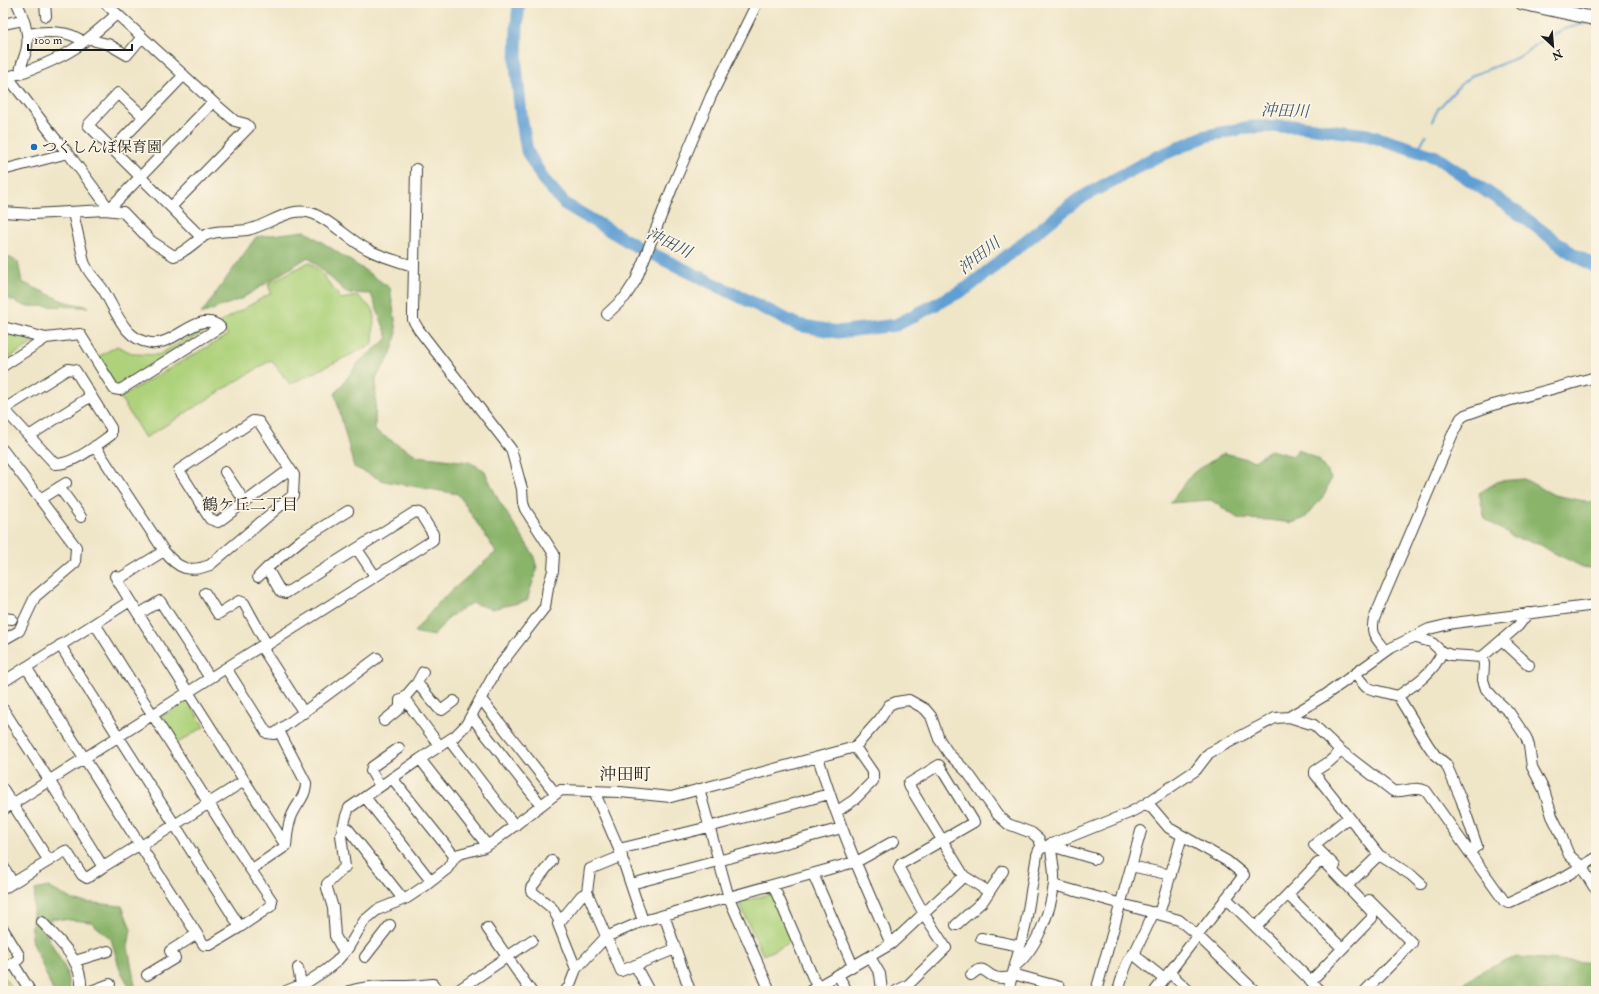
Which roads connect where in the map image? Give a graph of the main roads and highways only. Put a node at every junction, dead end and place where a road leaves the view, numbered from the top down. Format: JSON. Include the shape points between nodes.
{"nodes":[{"id":1,"x":1522,"y":3,"type":"edge"},
{"id":2,"x":1596,"y":19,"type":"edge"}],
"edges":[{"from":1,"to":2,"type":"main road"}]}
